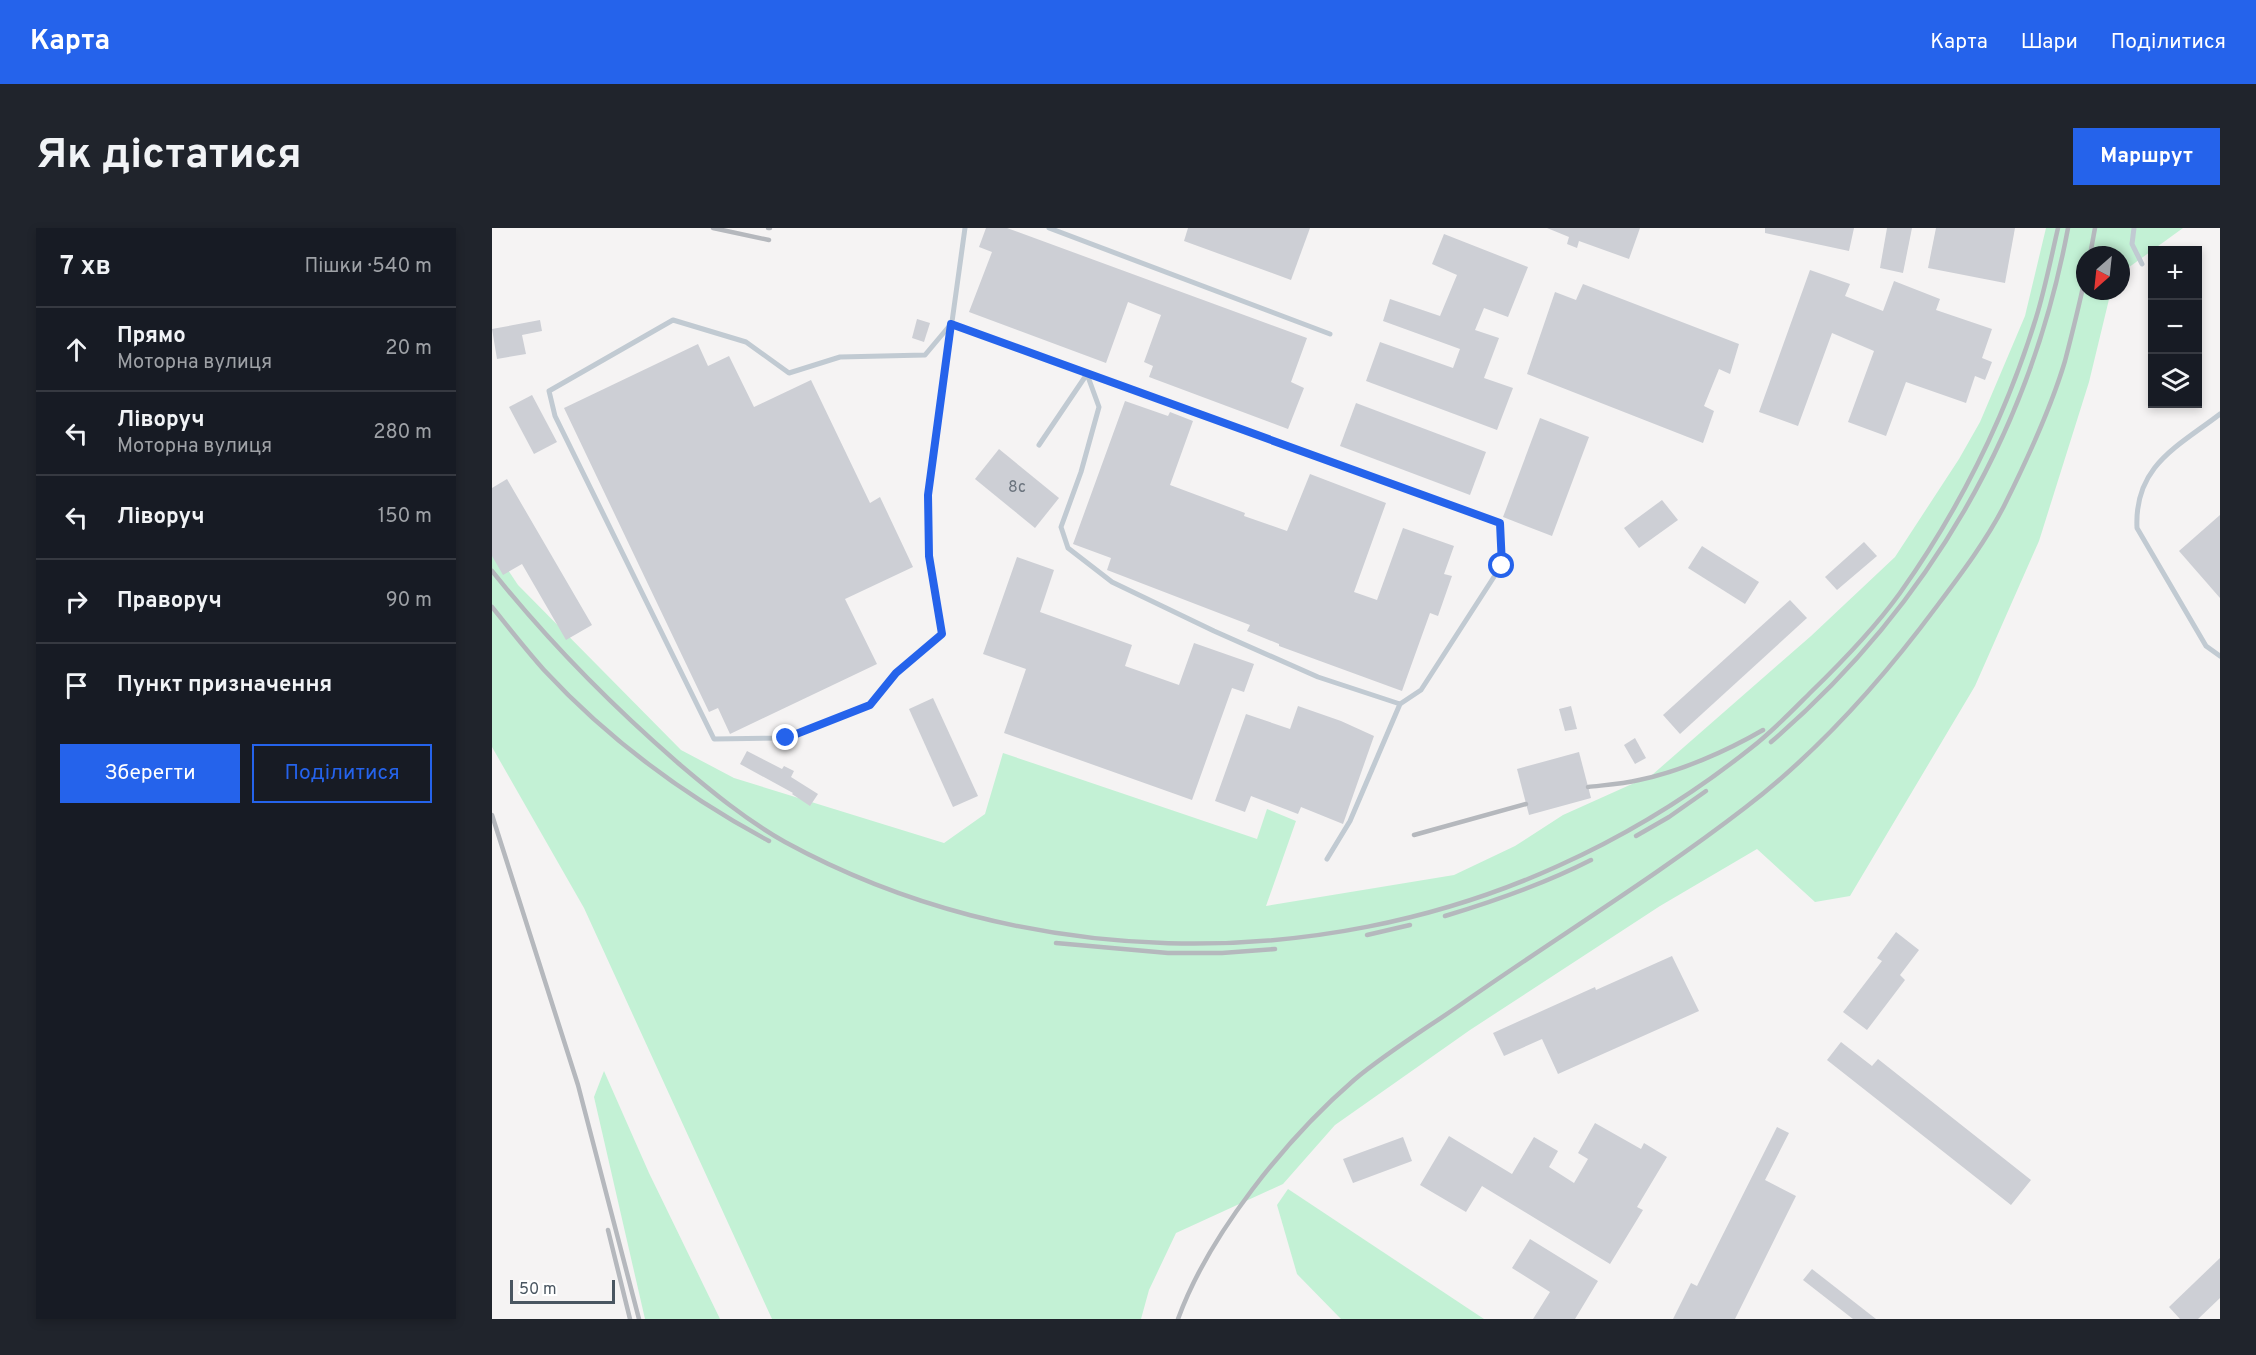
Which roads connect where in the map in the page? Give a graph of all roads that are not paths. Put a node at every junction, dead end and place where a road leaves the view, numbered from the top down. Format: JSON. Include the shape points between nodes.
{"nodes":[{"id":1,"x":965,"y":228,"type":"edge"},
{"id":2,"x":1049,"y":228,"type":"edge"},
{"id":3,"x":2134,"y":228,"type":"edge"},
{"id":4,"x":2142,"y":264,"type":"dead end"},
{"id":5,"x":951,"y":324,"type":"junction"},
{"id":6,"x":1330,"y":334,"type":"dead end"},
{"id":7,"x":1087,"y":374,"type":"junction"},
{"id":8,"x":2220,"y":414,"type":"edge"},
{"id":9,"x":1039,"y":445,"type":"dead end"},
{"id":10,"x":2220,"y":657,"type":"edge"},
{"id":11,"x":1400,"y":704,"type":"junction"},
{"id":12,"x":1327,"y":859,"type":"dead end"}],
"edges":[{"from":1,"to":5,"type":"lane"},
{"from":2,"to":6,"type":"lane"},
{"from":3,"to":4,"type":"lane","via":[[2132,244]]},
{"from":5,"to":5,"type":"lane","via":[[928,495],[929,556],[942,634],[896,673],[870,705],[786,738],[714,739],[555,416],[549,391],[673,320],[746,342],[789,373],[840,357],[926,355]]},
{"from":5,"to":7,"type":"lane"},
{"from":7,"to":9,"type":"lane"},
{"from":7,"to":11,"type":"lane","via":[[1099,407],[1061,527],[1068,548],[1112,582],[1214,632],[1318,677]]},
{"from":7,"to":11,"type":"lane","via":[[1500,523],[1502,566],[1421,690]]},
{"from":8,"to":10,"type":"lane","via":[[2158,462],[2143,486],[2136,508],[2138,528],[2206,646]]},
{"from":11,"to":12,"type":"lane","via":[[1350,821]]}]}
